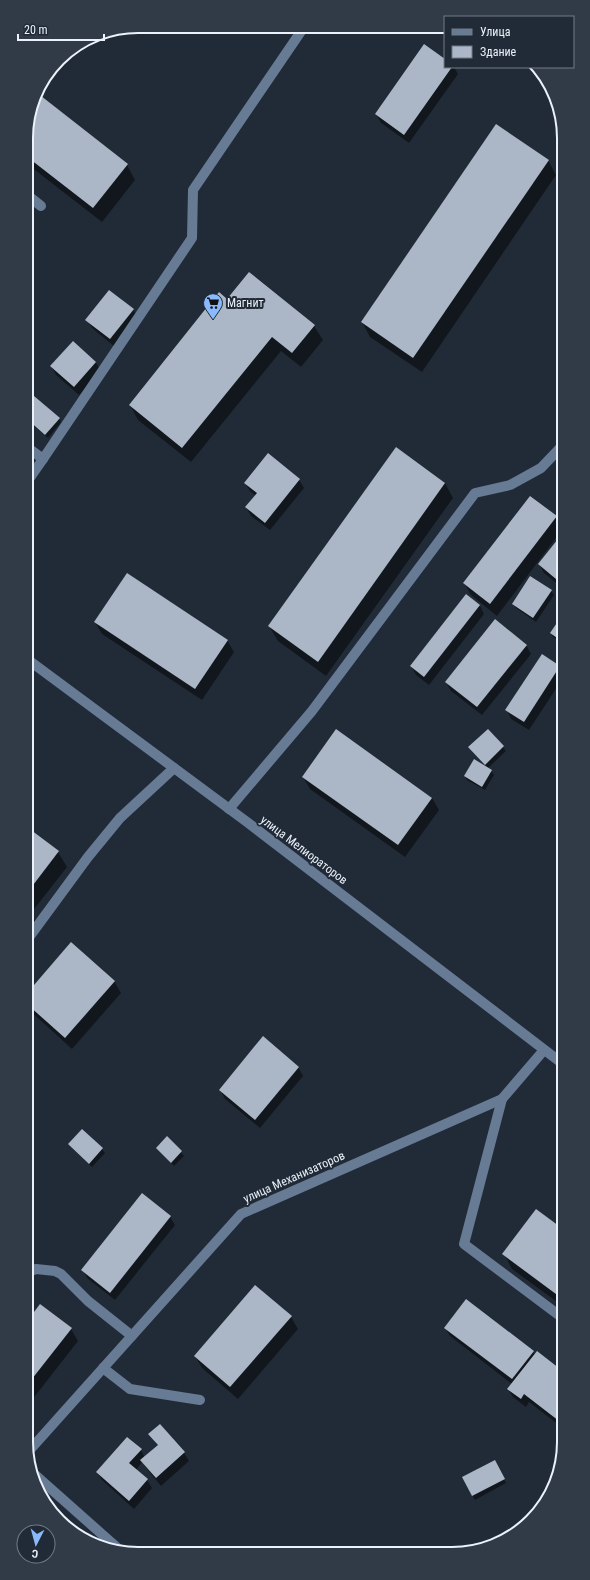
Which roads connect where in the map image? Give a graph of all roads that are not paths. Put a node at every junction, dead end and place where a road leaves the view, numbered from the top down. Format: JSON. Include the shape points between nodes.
{"nodes":[{"id":1,"x":300,"y":33,"type":"edge"},
{"id":2,"x":33,"y":200,"type":"edge"},
{"id":3,"x":41,"y":206,"type":"dead end"},
{"id":4,"x":557,"y":451,"type":"edge"},
{"id":5,"x":33,"y":452,"type":"edge"},
{"id":6,"x":42,"y":459,"type":"junction"},
{"id":7,"x":33,"y":473,"type":"edge"},
{"id":8,"x":33,"y":663,"type":"edge"},
{"id":9,"x":174,"y":768,"type":"junction"},
{"id":10,"x":229,"y":809,"type":"junction"},
{"id":11,"x":33,"y":932,"type":"edge"},
{"id":12,"x":544,"y":1050,"type":"junction"},
{"id":13,"x":557,"y":1060,"type":"edge"},
{"id":14,"x":502,"y":1099,"type":"junction"},
{"id":15,"x":33,"y":1270,"type":"edge"},
{"id":16,"x":557,"y":1314,"type":"edge"},
{"id":17,"x":132,"y":1336,"type":"junction"},
{"id":18,"x":103,"y":1368,"type":"junction"},
{"id":19,"x":200,"y":1400,"type":"dead end"},
{"id":20,"x":33,"y":1446,"type":"edge"},
{"id":21,"x":40,"y":1479,"type":"edge"},
{"id":22,"x":112,"y":1543,"type":"edge"}],
"edges":[{"from":1,"to":6,"type":"street","via":[[193,190],[192,238]]},
{"from":2,"to":3,"type":"street"},
{"from":4,"to":10,"type":"street","via":[[541,468],[510,485],[475,493],[312,711]]},
{"from":5,"to":6,"type":"street"},
{"from":6,"to":7,"type":"street"},
{"from":8,"to":9,"type":"street","name":"улица Мелиораторов"},
{"from":9,"to":10,"type":"street","name":"улица Мелиораторов"},
{"from":9,"to":11,"type":"street","via":[[120,818]]},
{"from":10,"to":12,"type":"street","name":"улица Мелиораторов"},
{"from":12,"to":13,"type":"street","name":"улица Мелиораторов"},
{"from":12,"to":14,"type":"street","name":"улица Механизаторов"},
{"from":14,"to":16,"type":"street","via":[[464,1244]]},
{"from":14,"to":17,"type":"street","name":"улица Механизаторов","via":[[241,1214]]},
{"from":15,"to":17,"type":"street","via":[[55,1271],[61,1274],[93,1305]]},
{"from":17,"to":18,"type":"street","name":"улица Механизаторов"},
{"from":18,"to":19,"type":"street","via":[[130,1389]]},
{"from":18,"to":20,"type":"street","name":"улица Механизаторов"},
{"from":21,"to":22,"type":"street"}]}
